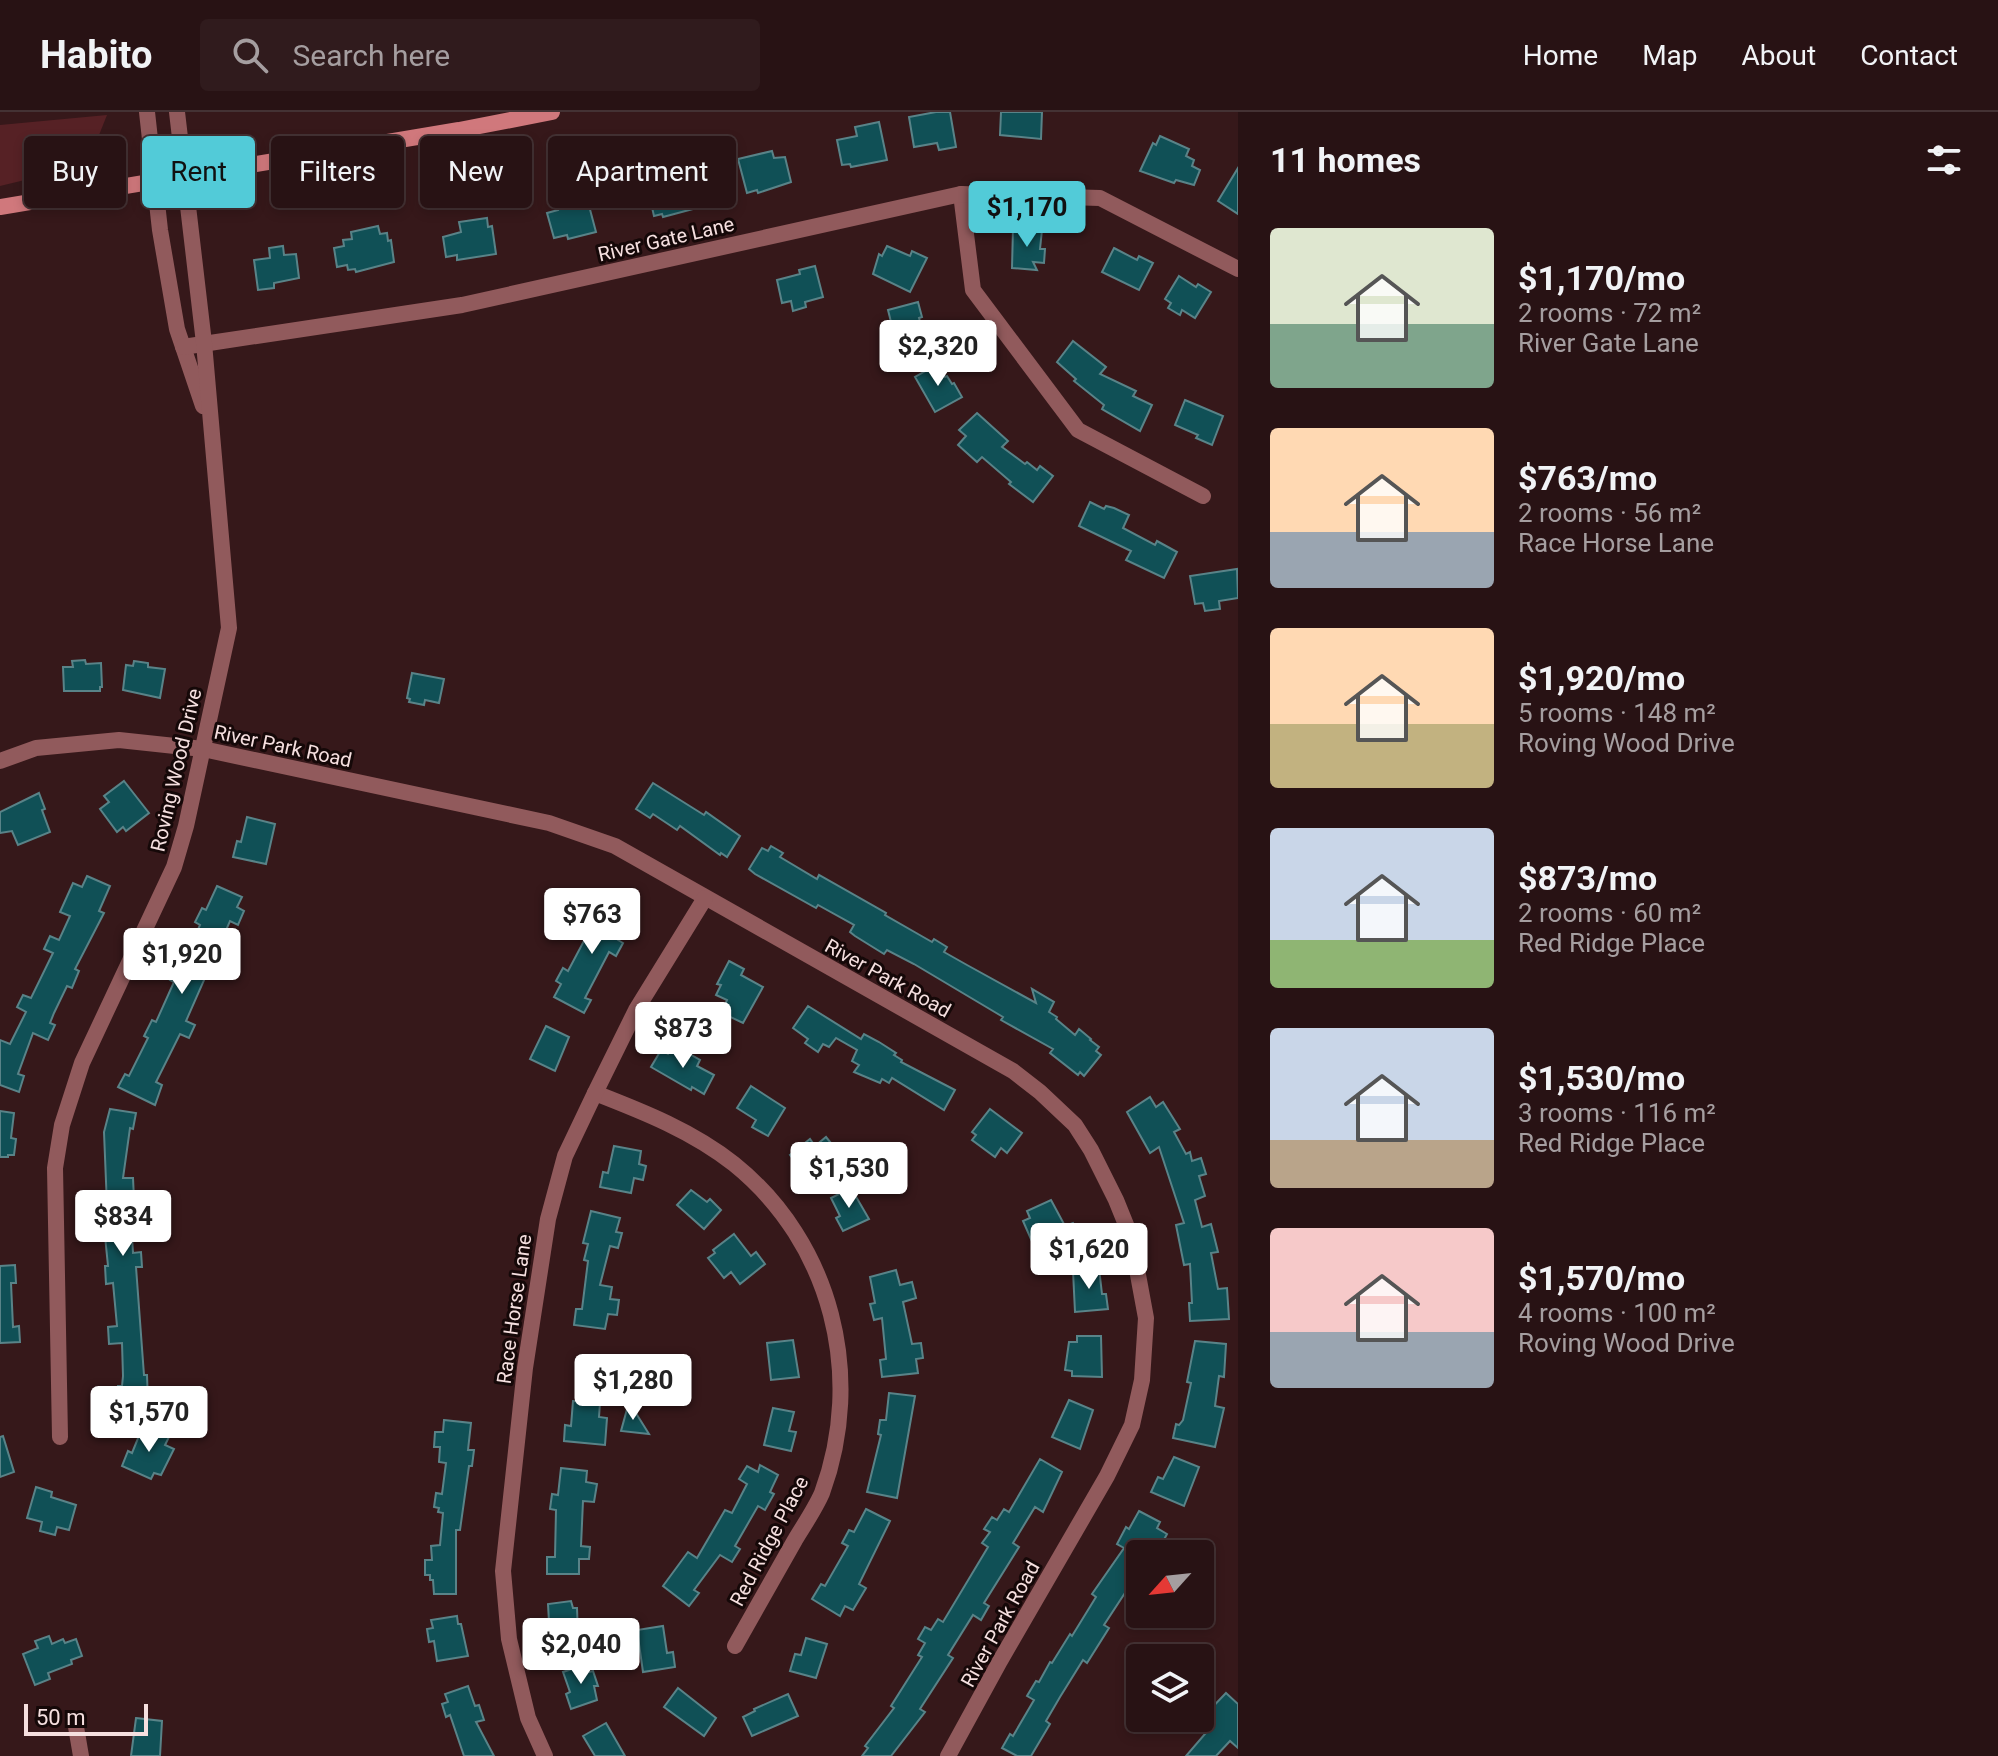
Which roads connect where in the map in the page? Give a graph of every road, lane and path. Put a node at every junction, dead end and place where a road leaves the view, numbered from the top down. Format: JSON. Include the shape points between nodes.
{"nodes":[{"id":1,"x":147,"y":112,"type":"edge"},
{"id":2,"x":177,"y":112,"type":"edge"},
{"id":3,"x":552,"y":112,"type":"edge"},
{"id":4,"x":149,"y":136,"type":"edge"},
{"id":5,"x":180,"y":136,"type":"edge"},
{"id":6,"x":255,"y":164,"type":"edge"},
{"id":7,"x":142,"y":182,"type":"edge"},
{"id":8,"x":961,"y":194,"type":"junction"},
{"id":9,"x":0,"y":207,"type":"edge"},
{"id":10,"x":158,"y":208,"type":"edge"},
{"id":11,"x":190,"y":208,"type":"edge"},
{"id":12,"x":1238,"y":269,"type":"edge"},
{"id":13,"x":204,"y":343,"type":"junction"},
{"id":14,"x":183,"y":347,"type":"junction"},
{"id":15,"x":210,"y":426,"type":"junction"},
{"id":16,"x":1203,"y":496,"type":"dead end"},
{"id":17,"x":203,"y":749,"type":"junction"},
{"id":18,"x":0,"y":761,"type":"edge"},
{"id":19,"x":705,"y":898,"type":"junction"},
{"id":20,"x":595,"y":1093,"type":"junction"},
{"id":21,"x":60,"y":1437,"type":"dead end"},
{"id":22,"x":735,"y":1646,"type":"dead end"},
{"id":23,"x":75,"y":1721,"type":"dead end"},
{"id":24,"x":81,"y":1756,"type":"edge"},
{"id":25,"x":545,"y":1756,"type":"edge"},
{"id":26,"x":948,"y":1756,"type":"edge"}],
"edges":[{"from":1,"to":4,"type":"street","name":"Roving Wood Drive"},
{"from":2,"to":5,"type":"street","name":"Roving Wood Drive"},
{"from":3,"to":6,"type":"street"},
{"from":7,"to":9,"type":"street"},
{"from":8,"to":12,"type":"street","name":"River Gate Lane","via":[[1100,198]]},
{"from":8,"to":13,"type":"street","name":"River Gate Lane","via":[[462,305]]},
{"from":8,"to":16,"type":"street","via":[[973,290],[1078,430]]},
{"from":10,"to":14,"type":"street","name":"Roving Wood Drive"},
{"from":11,"to":13,"type":"street","name":"Roving Wood Drive"},
{"from":13,"to":14,"type":"street","name":"River Gate Lane"},
{"from":13,"to":15,"type":"street","name":"Roving Wood Drive"},
{"from":14,"to":15,"type":"street","name":"Roving Wood Drive"},
{"from":15,"to":17,"type":"street","name":"Roving Wood Drive","via":[[229,628]]},
{"from":17,"to":18,"type":"street","name":"River Park Road","via":[[119,740],[36,748]]},
{"from":17,"to":19,"type":"street","name":"River Park Road","via":[[549,823],[615,846]]},
{"from":17,"to":21,"type":"street","name":"Roving Wood Drive","via":[[174,867],[82,1063],[62,1125],[55,1168]]},
{"from":19,"to":20,"type":"street","name":"Race Horse Lane","via":[[636,1010]]},
{"from":19,"to":26,"type":"street","name":"River Park Road","via":[[1013,1071],[1040,1092],[1075,1125],[1091,1150],[1131,1237],[1146,1318],[1142,1380],[1132,1425]]},
{"from":20,"to":22,"type":"street","name":"Red Ridge Place","via":[[670,1122],[734,1164],[775,1204],[804,1243],[834,1324],[841,1409],[821,1495]]},
{"from":20,"to":25,"type":"street","name":"Race Horse Lane","via":[[565,1156],[548,1219],[503,1571],[509,1639],[528,1718]]},
{"from":23,"to":24,"type":"street"}]}
